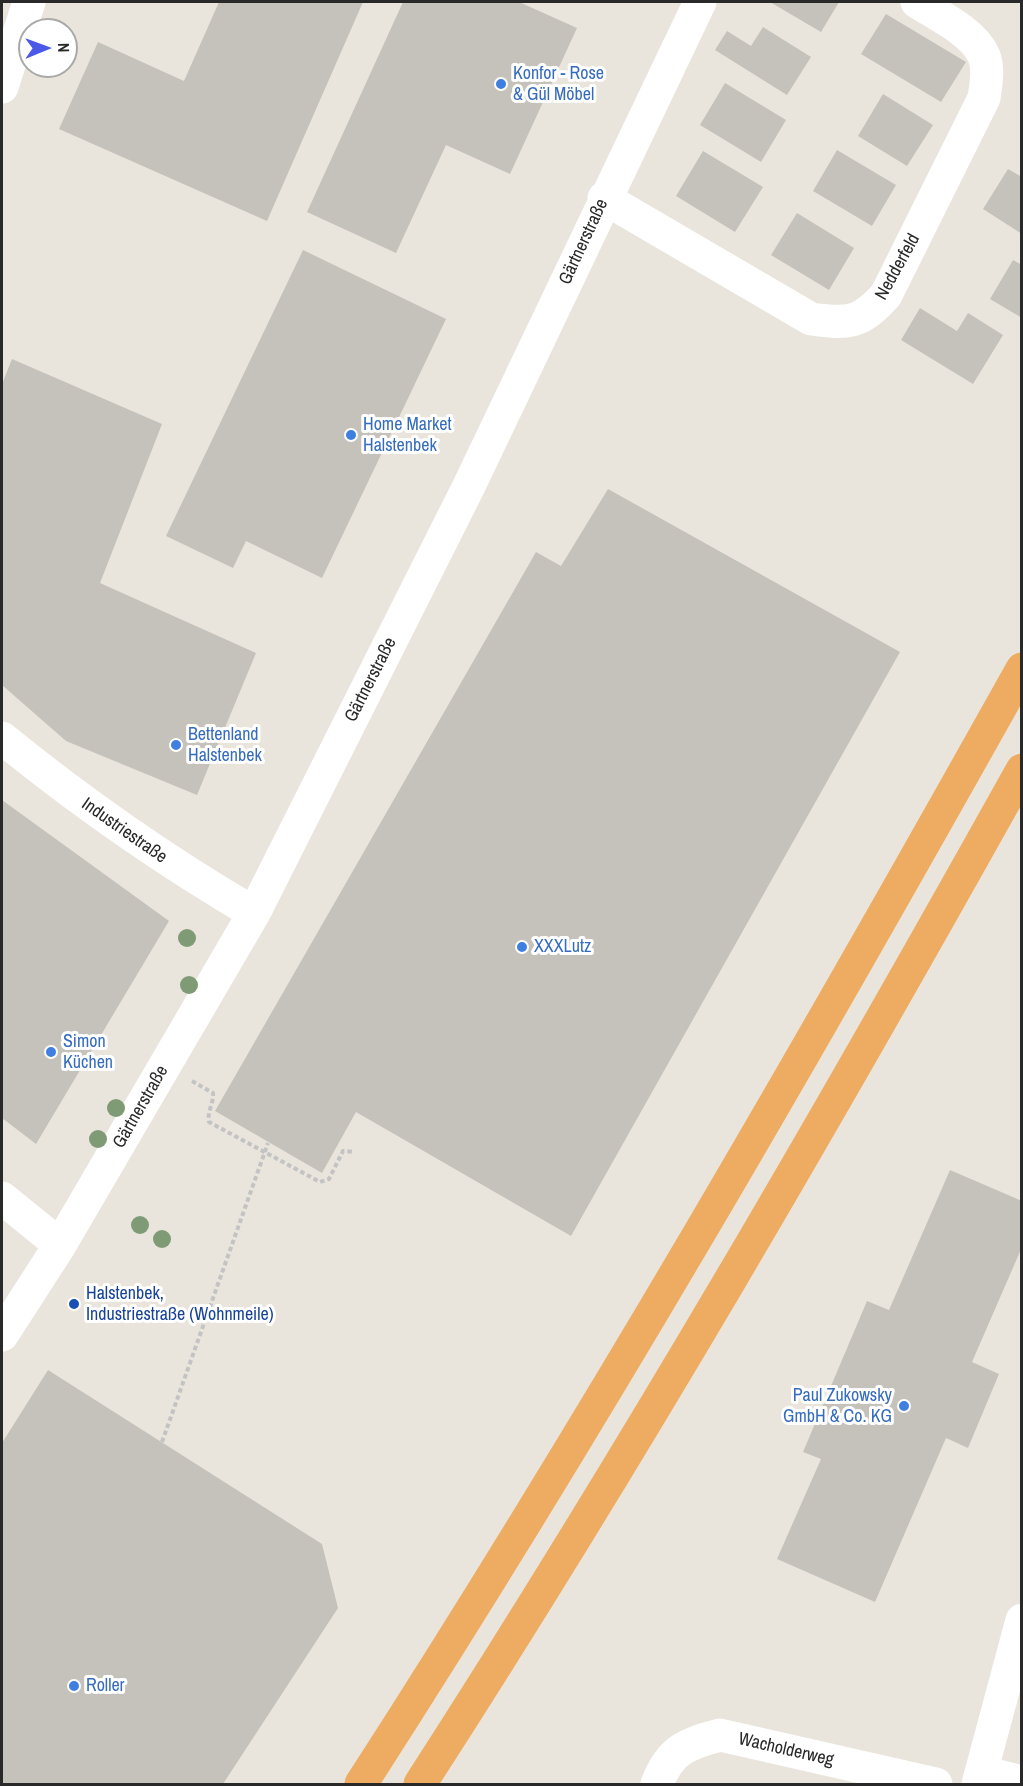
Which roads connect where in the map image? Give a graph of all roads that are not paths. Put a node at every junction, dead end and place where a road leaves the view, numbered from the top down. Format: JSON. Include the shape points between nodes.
{"nodes":[{"id":1,"x":700,"y":2,"type":"edge"},
{"id":2,"x":917,"y":2,"type":"edge"},
{"id":3,"x":18,"y":8,"type":"edge"},
{"id":4,"x":4,"y":74,"type":"edge"},
{"id":5,"x":604,"y":198,"type":"junction"},
{"id":6,"x":1022,"y":669,"type":"edge"},
{"id":7,"x":2,"y":738,"type":"edge"},
{"id":8,"x":1022,"y":770,"type":"edge"},
{"id":9,"x":254,"y":913,"type":"junction"},
{"id":10,"x":2,"y":1198,"type":"edge"},
{"id":11,"x":60,"y":1245,"type":"junction"},
{"id":12,"x":2,"y":1335,"type":"edge"},
{"id":13,"x":1022,"y":1620,"type":"edge"},
{"id":14,"x":980,"y":1778,"type":"edge"},
{"id":15,"x":1022,"y":1782,"type":"edge"},
{"id":16,"x":361,"y":1785,"type":"edge"},
{"id":17,"x":420,"y":1785,"type":"edge"},
{"id":18,"x":657,"y":1785,"type":"edge"},
{"id":19,"x":936,"y":1785,"type":"edge"}],
"edges":[{"from":1,"to":5,"type":"street","name":"Gärtnerstraße"},
{"from":2,"to":5,"type":"street","name":"Nedderfeld","via":[[969,37],[984,55],[988,76],[984,98],[886,295],[868,315],[839,323],[811,319]]},
{"from":3,"to":4,"type":"street"},
{"from":5,"to":9,"type":"street","name":"Gärtnerstraße","via":[[468,488]]},
{"from":6,"to":16,"type":"highway","via":[[855,968],[639,1335]]},
{"from":7,"to":9,"type":"street","name":"Industriestraße","via":[[78,799],[171,864]]},
{"from":8,"to":17,"type":"highway","via":[[894,1000],[709,1317]]},
{"from":9,"to":11,"type":"street","name":"Gärtnerstraße"},
{"from":10,"to":11,"type":"street"},
{"from":11,"to":12,"type":"street","name":"Gärtnerstraße"},
{"from":13,"to":14,"type":"street"},
{"from":14,"to":15,"type":"street"},
{"from":18,"to":19,"type":"street","name":"Wacholderweg","via":[[663,1770],[687,1744],[720,1735]]}]}
